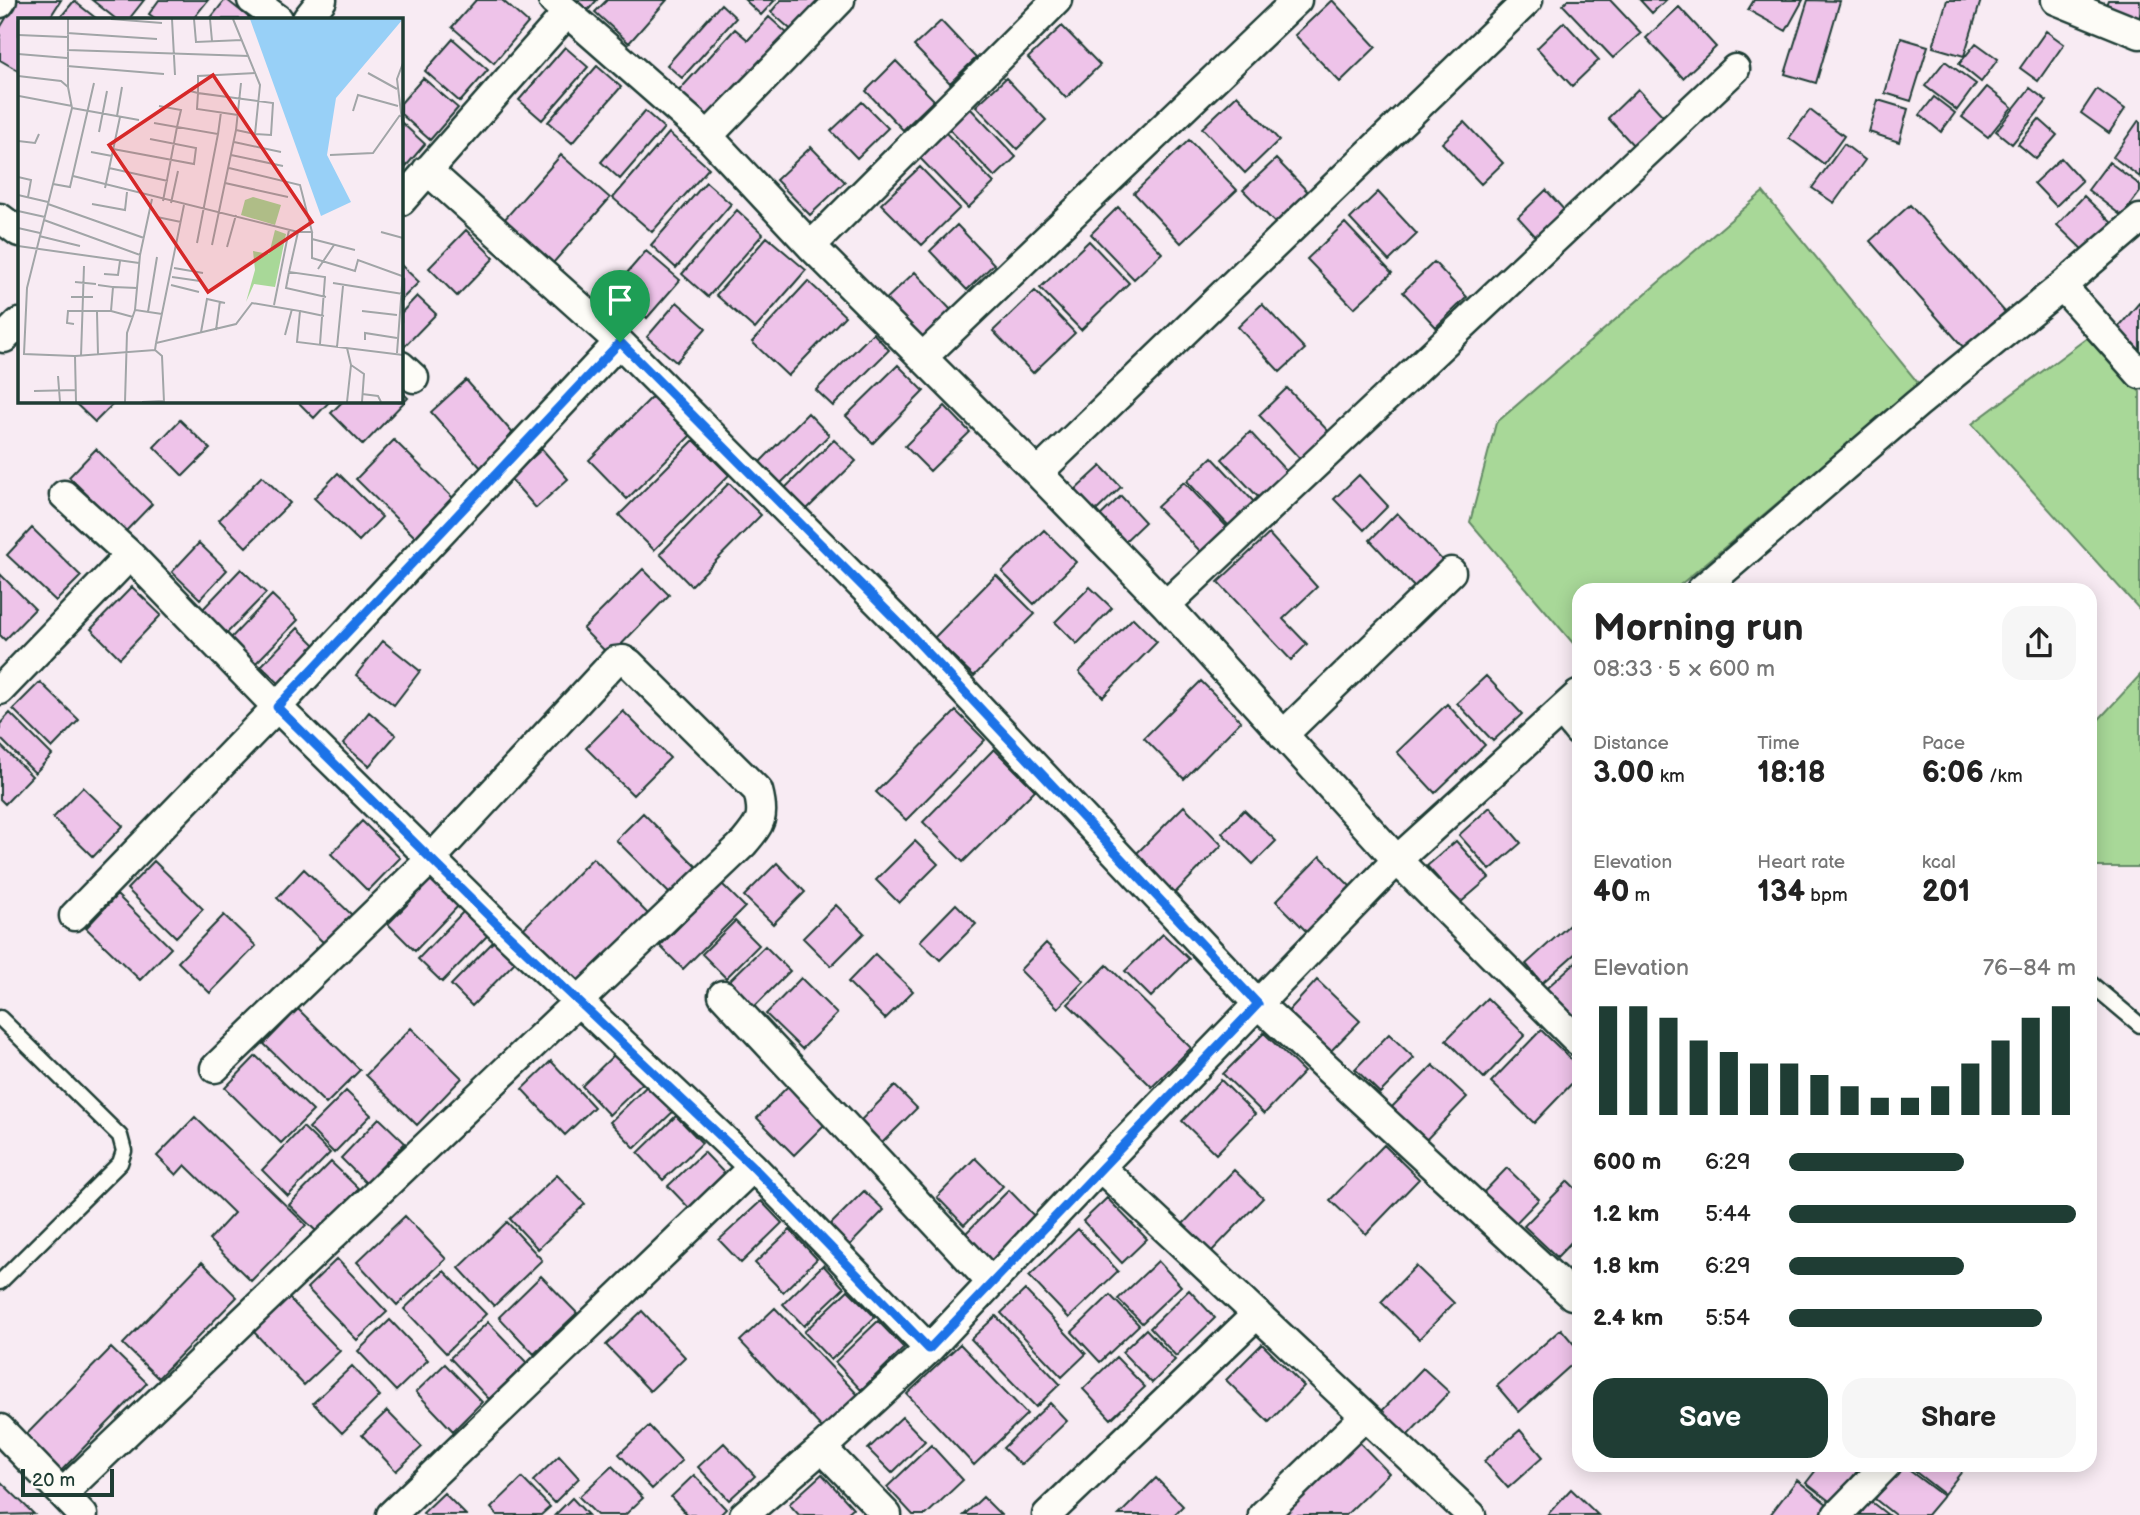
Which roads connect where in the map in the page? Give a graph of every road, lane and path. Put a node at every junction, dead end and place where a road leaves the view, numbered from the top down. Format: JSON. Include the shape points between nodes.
{"nodes":[{"id":1,"x":252,"y":0,"type":"edge"},
{"id":2,"x":322,"y":0,"type":"edge"},
{"id":3,"x":840,"y":0,"type":"edge"},
{"id":4,"x":1057,"y":0,"type":"edge"},
{"id":5,"x":1297,"y":0,"type":"edge"},
{"id":6,"x":1528,"y":0,"type":"edge"},
{"id":7,"x":2056,"y":0,"type":"edge"},
{"id":8,"x":560,"y":6,"type":"edge"},
{"id":9,"x":277,"y":18,"type":"edge"},
{"id":10,"x":308,"y":18,"type":"edge"},
{"id":11,"x":2140,"y":34,"type":"edge"},
{"id":12,"x":1735,"y":69,"type":"dead end"},
{"id":13,"x":709,"y":136,"type":"junction"},
{"id":14,"x":428,"y":170,"type":"junction"},
{"id":15,"x":402,"y":200,"type":"edge"},
{"id":16,"x":0,"y":218,"type":"edge"},
{"id":17,"x":2140,"y":219,"type":"edge"},
{"id":18,"x":18,"y":231,"type":"edge"},
{"id":19,"x":811,"y":246,"type":"junction"},
{"id":20,"x":2062,"y":286,"type":"junction"},
{"id":21,"x":620,"y":342,"type":"junction"},
{"id":22,"x":923,"y":357,"type":"junction"},
{"id":23,"x":2140,"y":374,"type":"edge"},
{"id":24,"x":1038,"y":473,"type":"junction"},
{"id":25,"x":64,"y":495,"type":"dead end"},
{"id":26,"x":130,"y":555,"type":"junction"},
{"id":27,"x":1451,"y":572,"type":"dead end"},
{"id":28,"x":1709,"y":583,"type":"edge"},
{"id":29,"x":1166,"y":605,"type":"junction"},
{"id":30,"x":0,"y":690,"type":"edge"},
{"id":31,"x":277,"y":707,"type":"junction"},
{"id":32,"x":1572,"y":713,"type":"edge"},
{"id":33,"x":1283,"y":735,"type":"junction"},
{"id":34,"x":431,"y":859,"type":"junction"},
{"id":35,"x":1397,"y":860,"type":"junction"},
{"id":36,"x":74,"y":916,"type":"dead end"},
{"id":37,"x":2097,"y":989,"type":"edge"},
{"id":38,"x":723,"y":995,"type":"dead end"},
{"id":39,"x":578,"y":1002,"type":"junction"},
{"id":40,"x":1258,"y":1004,"type":"junction"},
{"id":41,"x":0,"y":1018,"type":"edge"},
{"id":42,"x":2140,"y":1025,"type":"edge"},
{"id":43,"x":1572,"y":1035,"type":"edge"},
{"id":44,"x":215,"y":1068,"type":"dead end"},
{"id":45,"x":753,"y":1167,"type":"junction"},
{"id":46,"x":1100,"y":1167,"type":"junction"},
{"id":47,"x":0,"y":1282,"type":"edge"},
{"id":48,"x":991,"y":1282,"type":"junction"},
{"id":49,"x":1572,"y":1295,"type":"dead end"},
{"id":50,"x":1257,"y":1314,"type":"junction"},
{"id":51,"x":929,"y":1349,"type":"junction"},
{"id":52,"x":1365,"y":1416,"type":"junction"},
{"id":53,"x":0,"y":1429,"type":"edge"},
{"id":54,"x":822,"y":1448,"type":"junction"},
{"id":55,"x":1879,"y":1472,"type":"edge"},
{"id":56,"x":62,"y":1493,"type":"junction"},
{"id":57,"x":83,"y":1515,"type":"edge"},
{"id":58,"x":391,"y":1515,"type":"edge"},
{"id":59,"x":744,"y":1515,"type":"edge"},
{"id":60,"x":887,"y":1515,"type":"edge"},
{"id":61,"x":1047,"y":1515,"type":"edge"},
{"id":62,"x":1264,"y":1515,"type":"edge"},
{"id":63,"x":1471,"y":1515,"type":"edge"},
{"id":64,"x":1837,"y":1515,"type":"edge"}],
"edges":[{"from":1,"to":9,"type":"street"},
{"from":2,"to":10,"type":"street"},
{"from":3,"to":13,"type":"street"},
{"from":4,"to":19,"type":"street"},
{"from":5,"to":22,"type":"street"},
{"from":6,"to":24,"type":"street"},
{"from":7,"to":11,"type":"street"},
{"from":8,"to":13,"type":"street"},
{"from":8,"to":14,"type":"street"},
{"from":12,"to":29,"type":"street"},
{"from":13,"to":19,"type":"street"},
{"from":14,"to":15,"type":"street"},
{"from":14,"to":21,"type":"street"},
{"from":16,"to":18,"type":"street"},
{"from":17,"to":20,"type":"street"},
{"from":19,"to":22,"type":"street"},
{"from":20,"to":23,"type":"street"},
{"from":20,"to":28,"type":"street"},
{"from":21,"to":31,"type":"street"},
{"from":21,"to":40,"type":"street","via":[[914,638]]},
{"from":22,"to":24,"type":"street"},
{"from":24,"to":29,"type":"street"},
{"from":25,"to":26,"type":"street"},
{"from":26,"to":30,"type":"street"},
{"from":26,"to":31,"type":"street"},
{"from":27,"to":33,"type":"street"},
{"from":29,"to":33,"type":"street"},
{"from":31,"to":34,"type":"street"},
{"from":31,"to":36,"type":"street"},
{"from":32,"to":35,"type":"street"},
{"from":33,"to":35,"type":"street"},
{"from":34,"to":39,"type":"street"},
{"from":34,"to":39,"type":"street","via":[[606,669],[615,661],[629,663],[758,791],[762,808],[759,825],[744,843]]},
{"from":34,"to":44,"type":"street"},
{"from":35,"to":40,"type":"street"},
{"from":35,"to":43,"type":"street"},
{"from":37,"to":42,"type":"lane"},
{"from":38,"to":48,"type":"street"},
{"from":39,"to":45,"type":"street"},
{"from":39,"to":56,"type":"street"},
{"from":40,"to":46,"type":"street"},
{"from":40,"to":49,"type":"street"},
{"from":41,"to":47,"type":"lane","via":[[120,1136],[124,1151],[120,1163]]},
{"from":45,"to":51,"type":"street"},
{"from":45,"to":58,"type":"street"},
{"from":46,"to":48,"type":"street"},
{"from":46,"to":50,"type":"street"},
{"from":48,"to":51,"type":"street"},
{"from":50,"to":52,"type":"street"},
{"from":50,"to":61,"type":"street"},
{"from":51,"to":54,"type":"street"},
{"from":52,"to":62,"type":"street"},
{"from":52,"to":63,"type":"street"},
{"from":53,"to":56,"type":"street"},
{"from":54,"to":59,"type":"street"},
{"from":54,"to":60,"type":"street"},
{"from":55,"to":64,"type":"street"},
{"from":56,"to":57,"type":"street"}]}
